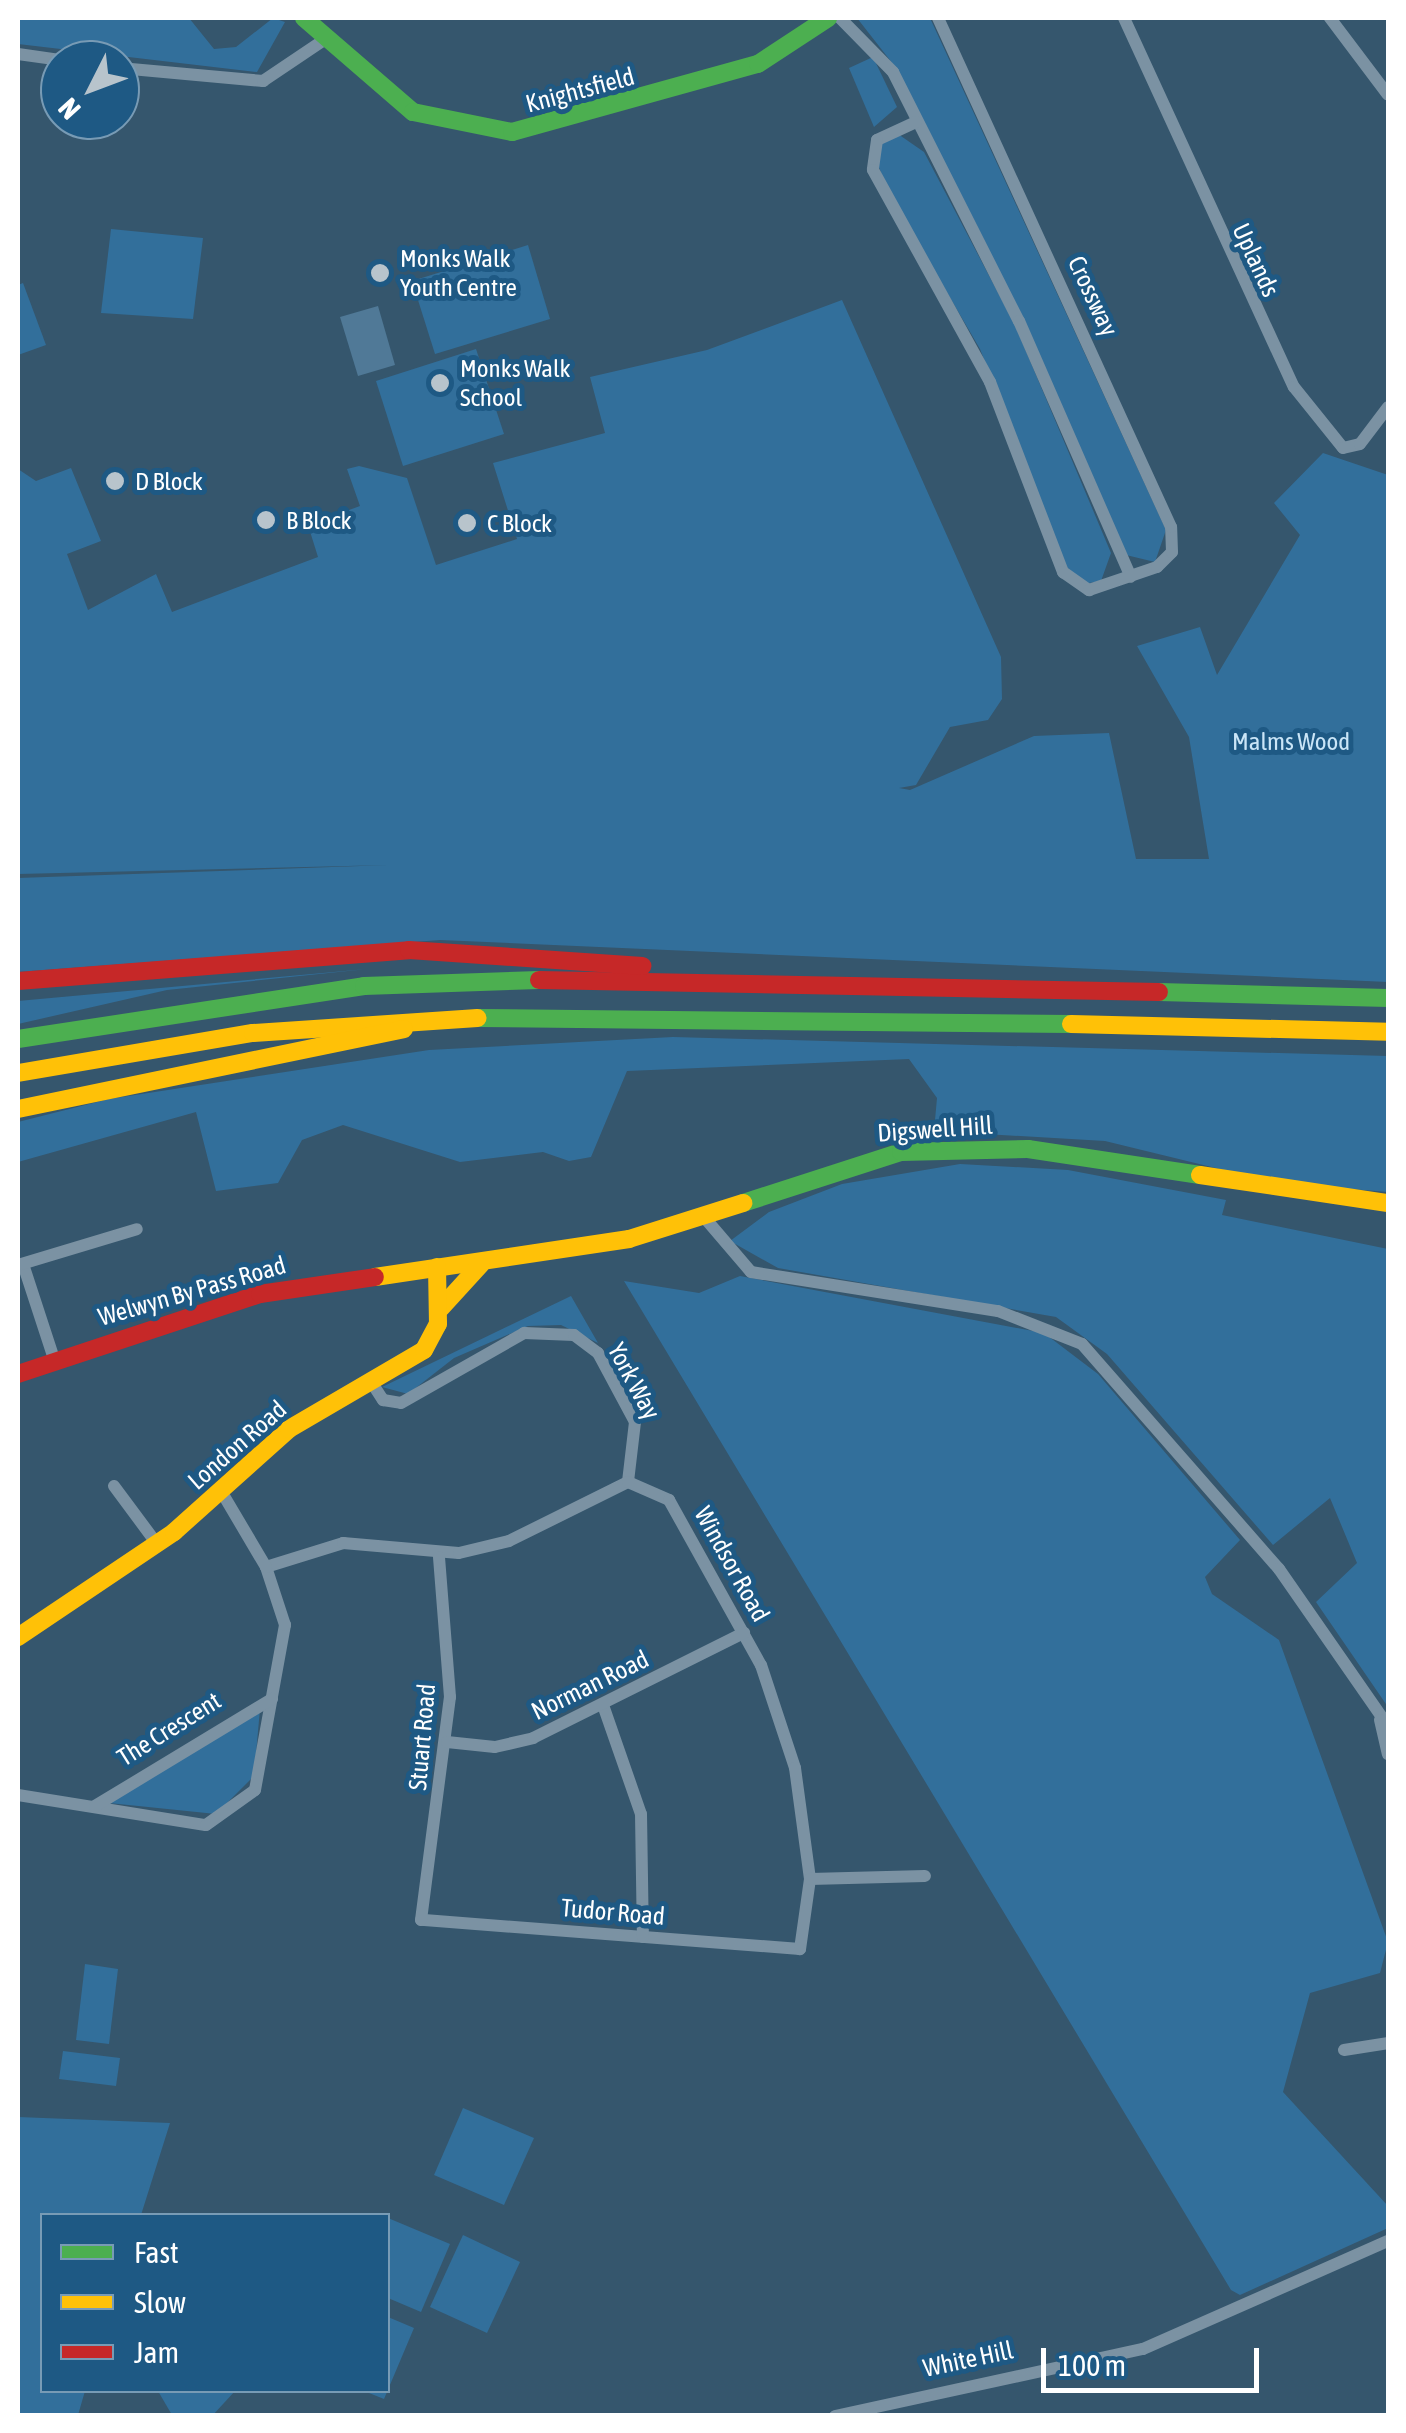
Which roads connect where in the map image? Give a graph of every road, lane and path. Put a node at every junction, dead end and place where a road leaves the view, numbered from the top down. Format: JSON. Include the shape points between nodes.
{"nodes":[{"id":1,"x":304,"y":18,"type":"edge"},
{"id":2,"x":828,"y":18,"type":"edge"},
{"id":3,"x":840,"y":18,"type":"edge"},
{"id":4,"x":938,"y":18,"type":"edge"},
{"id":5,"x":1124,"y":18,"type":"edge"},
{"id":6,"x":1330,"y":18,"type":"edge"},
{"id":7,"x":324,"y":40,"type":"junction"},
{"id":8,"x":140,"y":70,"type":"edge"},
{"id":9,"x":1388,"y":94,"type":"edge"},
{"id":10,"x":916,"y":122,"type":"junction"},
{"id":11,"x":1388,"y":407,"type":"edge"},
{"id":12,"x":1131,"y":577,"type":"junction"},
{"id":13,"x":18,"y":981,"type":"edge"},
{"id":14,"x":776,"y":982,"type":"junction"},
{"id":15,"x":1388,"y":998,"type":"edge"},
{"id":16,"x":456,"y":1016,"type":"junction"},
{"id":17,"x":1388,"y":1032,"type":"edge"},
{"id":18,"x":18,"y":1039,"type":"edge"},
{"id":19,"x":18,"y":1073,"type":"edge"},
{"id":20,"x":18,"y":1110,"type":"edge"},
{"id":21,"x":1388,"y":1204,"type":"edge"},
{"id":22,"x":704,"y":1217,"type":"junction"},
{"id":23,"x":137,"y":1229,"type":"dead end"},
{"id":24,"x":20,"y":1264,"type":"edge"},
{"id":25,"x":482,"y":1264,"type":"junction"},
{"id":26,"x":437,"y":1267,"type":"junction"},
{"id":27,"x":441,"y":1308,"type":"junction"},
{"id":28,"x":54,"y":1359,"type":"junction"},
{"id":29,"x":19,"y":1371,"type":"edge"},
{"id":30,"x":370,"y":1380,"type":"junction"},
{"id":31,"x":628,"y":1482,"type":"junction"},
{"id":32,"x":114,"y":1486,"type":"dead end"},
{"id":33,"x":222,"y":1491,"type":"junction"},
{"id":34,"x":158,"y":1544,"type":"junction"},
{"id":35,"x":438,"y":1556,"type":"junction"},
{"id":36,"x":266,"y":1567,"type":"junction"},
{"id":37,"x":744,"y":1632,"type":"junction"},
{"id":38,"x":18,"y":1637,"type":"edge"},
{"id":39,"x":272,"y":1699,"type":"junction"},
{"id":40,"x":603,"y":1705,"type":"junction"},
{"id":41,"x":1384,"y":1723,"type":"edge"},
{"id":42,"x":447,"y":1742,"type":"junction"},
{"id":43,"x":1388,"y":1754,"type":"edge"},
{"id":44,"x":18,"y":1794,"type":"edge"},
{"id":45,"x":96,"y":1806,"type":"junction"},
{"id":46,"x":925,"y":1876,"type":"dead end"},
{"id":47,"x":810,"y":1879,"type":"junction"},
{"id":48,"x":421,"y":1920,"type":"joint"},
{"id":49,"x":643,"y":1937,"type":"junction"},
{"id":50,"x":800,"y":1949,"type":"joint"},
{"id":51,"x":1388,"y":2043,"type":"edge"},
{"id":52,"x":1344,"y":2050,"type":"dead end"},
{"id":53,"x":1388,"y":2241,"type":"edge"},
{"id":54,"x":835,"y":2416,"type":"edge"}],
"edges":[{"from":1,"to":7,"type":"main road","name":"Knightsfield"},
{"from":2,"to":7,"type":"main road","name":"Knightsfield","via":[[748,68],[512,132],[413,112]]},
{"from":3,"to":10,"type":"street","via":[[878,51]]},
{"from":4,"to":12,"type":"street","name":"Crossway","via":[[1171,527],[1168,558]]},
{"from":5,"to":11,"type":"street","name":"Uplands","via":[[1294,387],[1344,448],[1360,444]]},
{"from":6,"to":9,"type":"street"},
{"from":7,"to":8,"type":"street","via":[[264,81]]},
{"from":10,"to":12,"type":"street","via":[[1019,321]]},
{"from":10,"to":12,"type":"street","name":"Crossway","via":[[884,134],[870,158],[907,246],[990,382],[1063,572],[1088,590]]},
{"from":13,"to":14,"type":"main road","via":[[409,950],[539,954]]},
{"from":14,"to":15,"type":"main road"},
{"from":14,"to":18,"type":"main road","via":[[364,986]]},
{"from":16,"to":17,"type":"main road","via":[[780,1014]]},
{"from":16,"to":19,"type":"main road","via":[[253,1033]]},
{"from":16,"to":20,"type":"main road"},
{"from":21,"to":22,"type":"main road","name":"Digswell Hill","via":[[972,1147],[867,1159]]},
{"from":22,"to":25,"type":"main road","name":"Digswell Hill"},
{"from":22,"to":41,"type":"street","via":[[751,1272],[998,1311],[1082,1344],[1279,1569]]},
{"from":23,"to":24,"type":"street"},
{"from":24,"to":28,"type":"street"},
{"from":25,"to":26,"type":"main road","name":"Digswell Hill"},
{"from":25,"to":27,"type":"main road"},
{"from":26,"to":27,"type":"main road"},
{"from":26,"to":28,"type":"main road","name":"Welwyn By Pass Road","via":[[260,1294]]},
{"from":27,"to":30,"type":"main road","name":"London Road","via":[[424,1350]]},
{"from":28,"to":29,"type":"main road","name":"Welwyn By Pass Road"},
{"from":30,"to":31,"type":"street","name":"York Way","via":[[387,1402],[408,1401],[514,1338],[547,1329],[598,1354],[631,1413],[639,1438]]},
{"from":30,"to":33,"type":"main road","name":"London Road","via":[[289,1429]]},
{"from":31,"to":35,"type":"street","via":[[509,1542]]},
{"from":31,"to":37,"type":"street","name":"Windsor Road","via":[[676,1508]]},
{"from":32,"to":34,"type":"street"},
{"from":33,"to":34,"type":"main road","name":"London Road"},
{"from":33,"to":36,"type":"street"},
{"from":34,"to":38,"type":"main road","name":"London Road"},
{"from":35,"to":36,"type":"street","via":[[343,1543]]},
{"from":35,"to":42,"type":"street","name":"Stuart Road","via":[[450,1636]]},
{"from":36,"to":39,"type":"street","via":[[285,1624]]},
{"from":37,"to":40,"type":"street","name":"Norman Road"},
{"from":37,"to":47,"type":"street","name":"Windsor Road","via":[[795,1768]]},
{"from":39,"to":45,"type":"street","name":"The Crescent"},
{"from":39,"to":45,"type":"street","via":[[256,1790],[219,1821]]},
{"from":40,"to":42,"type":"street","name":"Norman Road","via":[[513,1745]]},
{"from":40,"to":49,"type":"street","via":[[641,1814]]},
{"from":41,"to":43,"type":"street"},
{"from":42,"to":48,"type":"street","name":"Stuart Road"},
{"from":44,"to":45,"type":"street"},
{"from":46,"to":47,"type":"street"},
{"from":47,"to":50,"type":"street","name":"Windsor Road"},
{"from":48,"to":49,"type":"street","name":"Tudor Road"},
{"from":49,"to":50,"type":"street","name":"Tudor Road"},
{"from":51,"to":52,"type":"street"},
{"from":53,"to":54,"type":"street","name":"White Hill","via":[[1143,2349]]}]}
